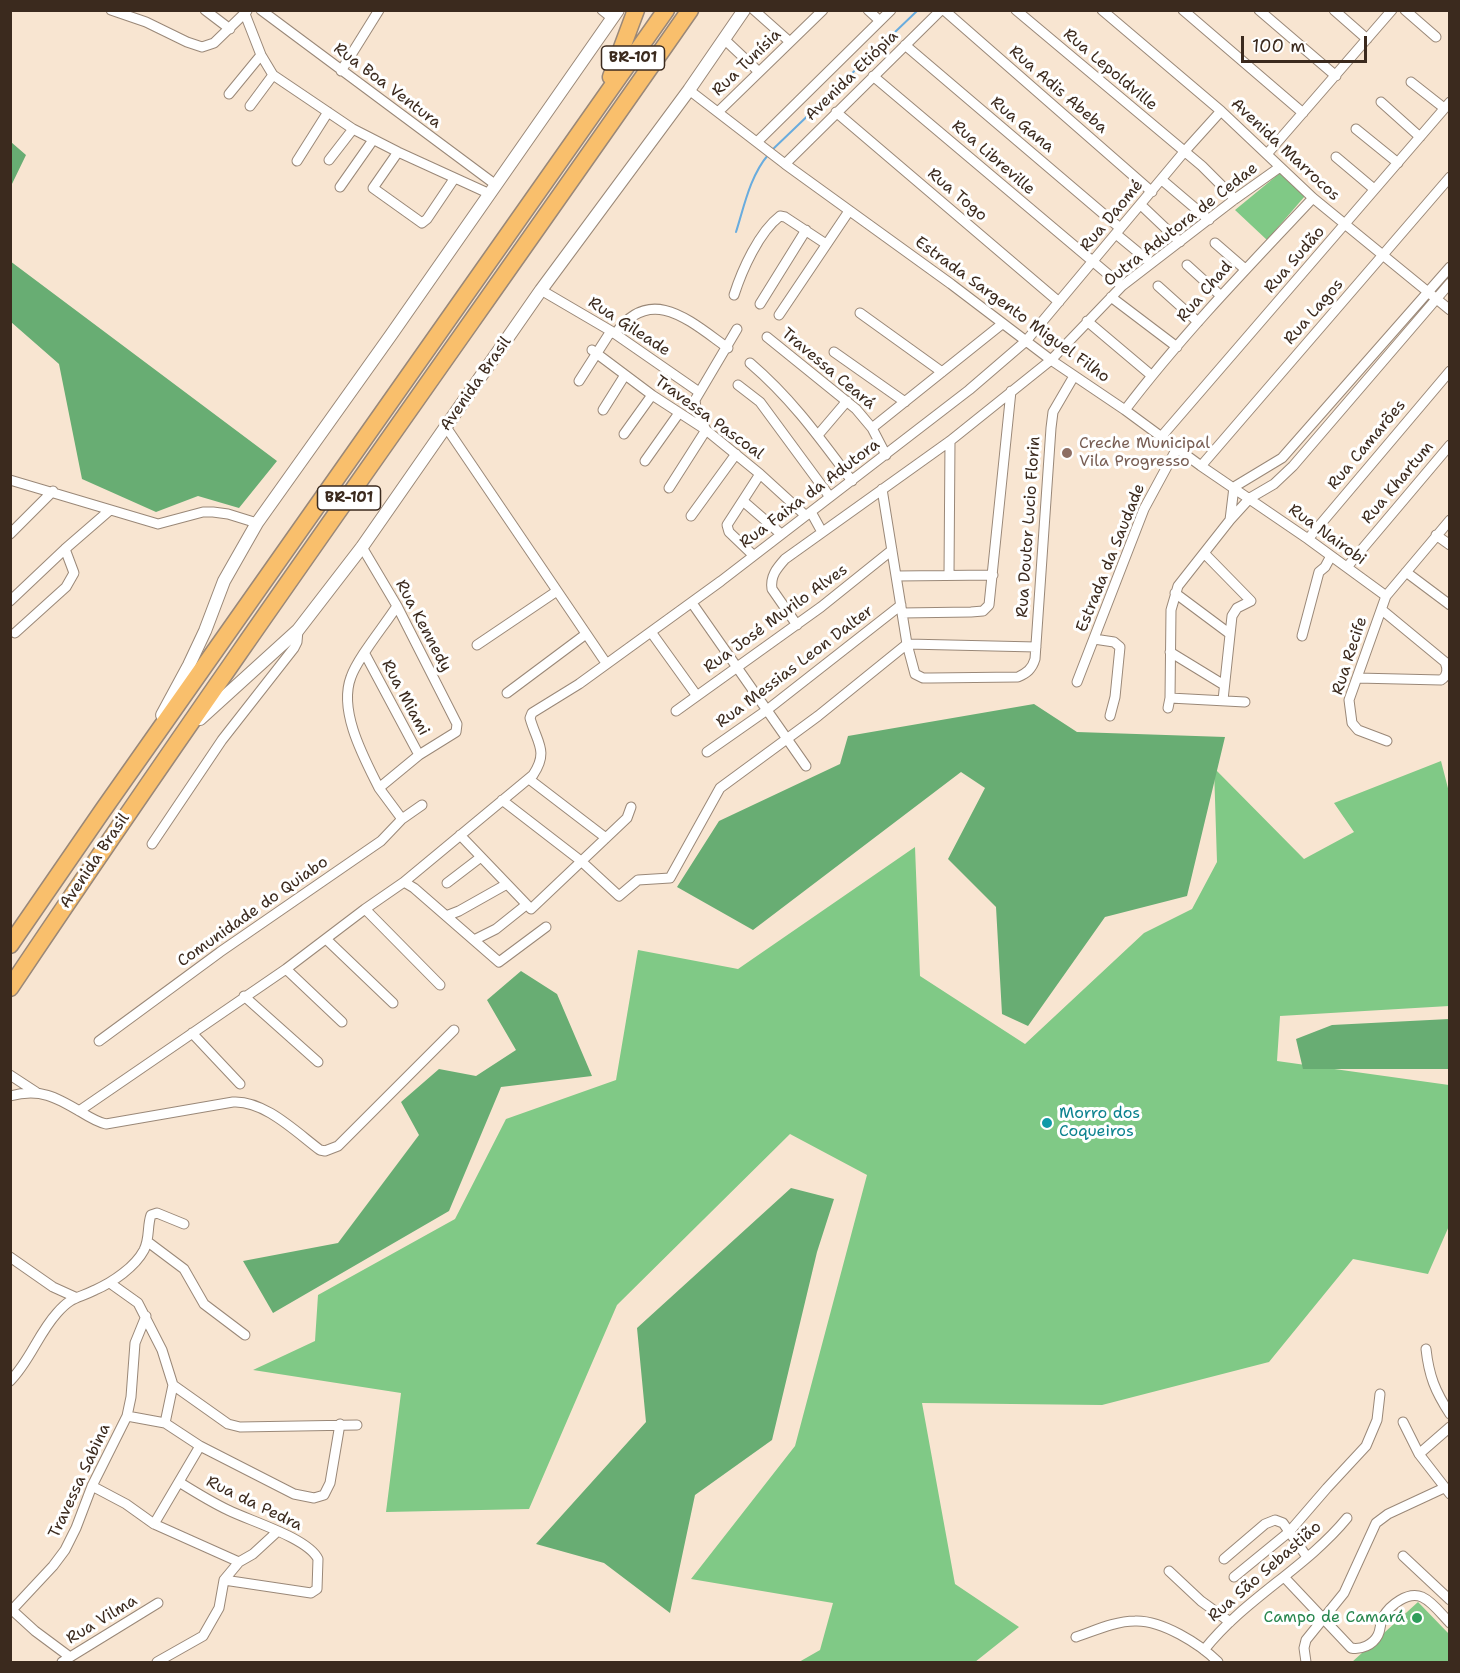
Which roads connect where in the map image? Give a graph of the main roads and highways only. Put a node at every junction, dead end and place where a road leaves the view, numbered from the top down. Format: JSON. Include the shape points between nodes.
{"nodes":[{"id":1,"x":636,"y":10,"type":"edge"},
{"id":2,"x":666,"y":10,"type":"edge"},
{"id":3,"x":690,"y":10,"type":"edge"},
{"id":4,"x":600,"y":106,"type":"junction"},
{"id":5,"x":10,"y":945,"type":"edge"},
{"id":6,"x":12,"y":988,"type":"edge"}],
"edges":[{"from":1,"to":4,"type":"highway"},
{"from":2,"to":4,"type":"highway","name":"Avenida Brasil","number":"BR-101"},
{"from":3,"to":6,"type":"highway","name":"Avenida Brasil","number":"BR-101","via":[[182,735]]},
{"from":4,"to":5,"type":"highway","name":"Avenida Brasil","number":"BR-101"}]}
